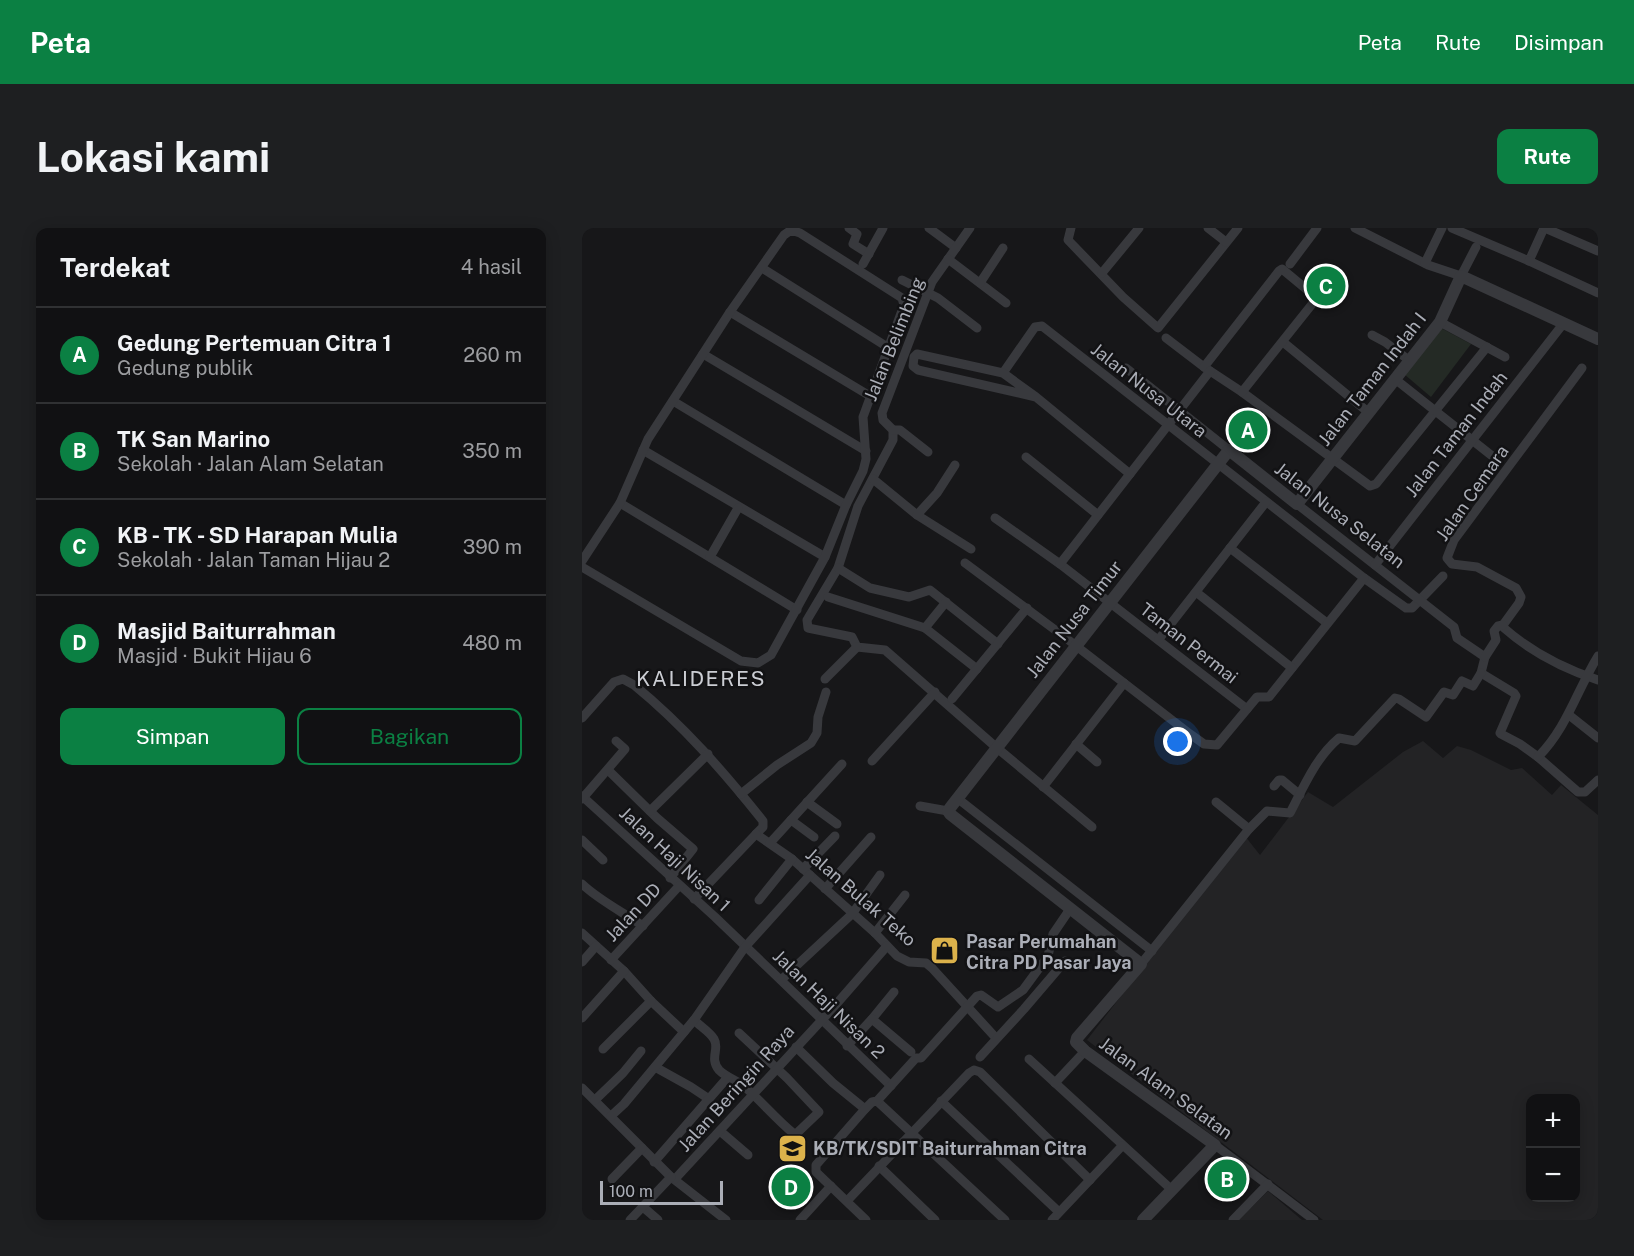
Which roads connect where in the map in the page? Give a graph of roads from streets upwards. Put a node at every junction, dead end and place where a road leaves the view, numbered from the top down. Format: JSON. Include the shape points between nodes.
{"nodes":[{"id":1,"x":849,"y":228,"type":"edge"},
{"id":2,"x":883,"y":228,"type":"edge"},
{"id":3,"x":929,"y":228,"type":"edge"},
{"id":4,"x":970,"y":228,"type":"edge"},
{"id":5,"x":1071,"y":228,"type":"edge"},
{"id":6,"x":1139,"y":228,"type":"edge"},
{"id":7,"x":1208,"y":228,"type":"edge"},
{"id":8,"x":1238,"y":228,"type":"edge"},
{"id":9,"x":1317,"y":228,"type":"edge"},
{"id":10,"x":1355,"y":228,"type":"edge"},
{"id":11,"x":1442,"y":228,"type":"edge"},
{"id":12,"x":1452,"y":228,"type":"edge"},
{"id":13,"x":1545,"y":228,"type":"edge"},
{"id":14,"x":1226,"y":242,"type":"junction"},
{"id":15,"x":1476,"y":247,"type":"dead end"},
{"id":16,"x":956,"y":248,"type":"junction"},
{"id":17,"x":1003,"y":248,"type":"dead end"},
{"id":18,"x":1598,"y":251,"type":"edge"},
{"id":19,"x":869,"y":254,"type":"junction"},
{"id":20,"x":948,"y":259,"type":"junction"},
{"id":21,"x":1529,"y":261,"type":"junction"},
{"id":22,"x":1425,"y":262,"type":"junction"},
{"id":23,"x":863,"y":264,"type":"dead end"},
{"id":24,"x":1290,"y":264,"type":"dead end"},
{"id":25,"x":762,"y":268,"type":"junction"},
{"id":26,"x":1102,"y":273,"type":"junction"},
{"id":27,"x":1461,"y":276,"type":"junction"},
{"id":28,"x":902,"y":280,"type":"dead end"},
{"id":29,"x":980,"y":283,"type":"junction"},
{"id":30,"x":928,"y":293,"type":"junction"},
{"id":31,"x":1598,"y":293,"type":"edge"},
{"id":32,"x":1006,"y":303,"type":"dead end"},
{"id":33,"x":730,"y":312,"type":"junction"},
{"id":34,"x":1440,"y":322,"type":"junction"},
{"id":35,"x":1563,"y":324,"type":"junction"},
{"id":36,"x":977,"y":328,"type":"dead end"},
{"id":37,"x":1372,"y":335,"type":"dead end"},
{"id":38,"x":1166,"y":338,"type":"dead end"},
{"id":39,"x":1598,"y":339,"type":"edge"},
{"id":40,"x":1283,"y":342,"type":"junction"},
{"id":41,"x":1487,"y":347,"type":"junction"},
{"id":42,"x":889,"y":348,"type":"junction"},
{"id":43,"x":703,"y":354,"type":"junction"},
{"id":44,"x":1505,"y":357,"type":"dead end"},
{"id":45,"x":1410,"y":361,"type":"junction"},
{"id":46,"x":1126,"y":368,"type":"dead end"},
{"id":47,"x":1582,"y":368,"type":"dead end"},
{"id":48,"x":1207,"y":369,"type":"junction"},
{"id":49,"x":1003,"y":373,"type":"junction"},
{"id":50,"x":1395,"y":379,"type":"junction"},
{"id":51,"x":1242,"y":392,"type":"junction"},
{"id":52,"x":870,"y":396,"type":"junction"},
{"id":53,"x":1036,"y":397,"type":"junction"},
{"id":54,"x":672,"y":401,"type":"junction"},
{"id":55,"x":1179,"y":410,"type":"junction"},
{"id":56,"x":1434,"y":410,"type":"junction"},
{"id":57,"x":1368,"y":412,"type":"junction"},
{"id":58,"x":1168,"y":425,"type":"junction"},
{"id":59,"x":893,"y":430,"type":"junction"},
{"id":60,"x":1472,"y":440,"type":"junction"},
{"id":61,"x":643,"y":450,"type":"junction"},
{"id":62,"x":1229,"y":450,"type":"junction"},
{"id":63,"x":866,"y":451,"type":"junction"},
{"id":64,"x":928,"y":452,"type":"dead end"},
{"id":65,"x":1026,"y":458,"type":"dead end"},
{"id":66,"x":1333,"y":458,"type":"junction"},
{"id":67,"x":1496,"y":459,"type":"dead end"},
{"id":68,"x":1218,"y":464,"type":"junction"},
{"id":69,"x":955,"y":465,"type":"dead end"},
{"id":70,"x":1130,"y":474,"type":"junction"},
{"id":71,"x":873,"y":479,"type":"junction"},
{"id":72,"x":1266,"y":502,"type":"junction"},
{"id":73,"x":620,"y":503,"type":"junction"},
{"id":74,"x":1297,"y":504,"type":"junction"},
{"id":75,"x":846,"y":505,"type":"junction"},
{"id":76,"x":738,"y":508,"type":"junction"},
{"id":77,"x":917,"y":515,"type":"junction"},
{"id":78,"x":1098,"y":515,"type":"junction"},
{"id":79,"x":995,"y":518,"type":"dead end"},
{"id":80,"x":1230,"y":548,"type":"junction"},
{"id":81,"x":971,"y":549,"type":"dead end"},
{"id":82,"x":710,"y":557,"type":"junction"},
{"id":83,"x":825,"y":558,"type":"junction"},
{"id":84,"x":582,"y":561,"type":"edge"},
{"id":85,"x":965,"y":563,"type":"dead end"},
{"id":86,"x":1060,"y":564,"type":"junction"},
{"id":87,"x":1375,"y":565,"type":"junction"},
{"id":88,"x":582,"y":567,"type":"edge"},
{"id":89,"x":838,"y":568,"type":"junction"},
{"id":90,"x":1443,"y":576,"type":"dead end"},
{"id":91,"x":1364,"y":578,"type":"junction"},
{"id":92,"x":1196,"y":592,"type":"junction"},
{"id":93,"x":828,"y":597,"type":"dead end"},
{"id":94,"x":1420,"y":600,"type":"junction"},
{"id":95,"x":946,"y":602,"type":"junction"},
{"id":96,"x":1110,"y":602,"type":"junction"},
{"id":97,"x":1026,"y":608,"type":"junction"},
{"id":98,"x":797,"y":610,"type":"junction"},
{"id":99,"x":1327,"y":623,"type":"junction"},
{"id":100,"x":1503,"y":625,"type":"junction"},
{"id":101,"x":925,"y":628,"type":"junction"},
{"id":102,"x":1159,"y":639,"type":"junction"},
{"id":103,"x":998,"y":644,"type":"junction"},
{"id":104,"x":1077,"y":646,"type":"junction"},
{"id":105,"x":857,"y":647,"type":"junction"},
{"id":106,"x":1598,"y":656,"type":"edge"},
{"id":107,"x":1485,"y":657,"type":"junction"},
{"id":108,"x":1292,"y":668,"type":"junction"},
{"id":109,"x":977,"y":669,"type":"junction"},
{"id":110,"x":1481,"y":673,"type":"junction"},
{"id":111,"x":1586,"y":676,"type":"junction"},
{"id":112,"x":825,"y":679,"type":"dead end"},
{"id":113,"x":1598,"y":680,"type":"edge"},
{"id":114,"x":1124,"y":683,"type":"junction"},
{"id":115,"x":826,"y":692,"type":"dead end"},
{"id":116,"x":935,"y":693,"type":"junction"},
{"id":117,"x":952,"y":699,"type":"dead end"},
{"id":118,"x":1247,"y":709,"type":"junction"},
{"id":119,"x":584,"y":712,"type":"edge"},
{"id":120,"x":1569,"y":715,"type":"junction"},
{"id":121,"x":1598,"y":738,"type":"edge"},
{"id":122,"x":616,"y":741,"type":"dead end"},
{"id":123,"x":1076,"y":744,"type":"junction"},
{"id":124,"x":997,"y":748,"type":"junction"},
{"id":125,"x":708,"y":754,"type":"junction"},
{"id":126,"x":1538,"y":757,"type":"junction"},
{"id":127,"x":872,"y":761,"type":"dead end"},
{"id":128,"x":1097,"y":762,"type":"dead end"},
{"id":129,"x":842,"y":764,"type":"dead end"},
{"id":130,"x":608,"y":770,"type":"junction"},
{"id":131,"x":1598,"y":780,"type":"edge"},
{"id":132,"x":1274,"y":786,"type":"dead end"},
{"id":133,"x":1043,"y":787,"type":"junction"},
{"id":134,"x":741,"y":794,"type":"junction"},
{"id":135,"x":1300,"y":795,"type":"junction"},
{"id":136,"x":583,"y":797,"type":"edge"},
{"id":137,"x":957,"y":798,"type":"junction"},
{"id":138,"x":807,"y":802,"type":"junction"},
{"id":139,"x":1216,"y":802,"type":"dead end"},
{"id":140,"x":920,"y":806,"type":"dead end"},
{"id":141,"x":948,"y":811,"type":"junction"},
{"id":142,"x":653,"y":814,"type":"junction"},
{"id":143,"x":791,"y":820,"type":"junction"},
{"id":144,"x":837,"y":824,"type":"dead end"},
{"id":145,"x":1092,"y":827,"type":"dead end"},
{"id":146,"x":1249,"y":830,"type":"junction"},
{"id":147,"x":756,"y":834,"type":"junction"},
{"id":148,"x":835,"y":836,"type":"dead end"},
{"id":149,"x":814,"y":837,"type":"dead end"},
{"id":150,"x":871,"y":837,"type":"dead end"},
{"id":151,"x":582,"y":840,"type":"edge"},
{"id":152,"x":770,"y":843,"type":"junction"},
{"id":153,"x":1022,"y":850,"type":"junction"},
{"id":154,"x":792,"y":859,"type":"junction"},
{"id":155,"x":603,"y":860,"type":"dead end"},
{"id":156,"x":1012,"y":863,"type":"junction"},
{"id":157,"x":807,"y":872,"type":"junction"},
{"id":158,"x":880,"y":875,"type":"dead end"},
{"id":159,"x":670,"y":878,"type":"junction"},
{"id":160,"x":582,"y":884,"type":"edge"},
{"id":161,"x":679,"y":886,"type":"junction"},
{"id":162,"x":825,"y":889,"type":"junction"},
{"id":163,"x":905,"y":895,"type":"dead end"},
{"id":164,"x":694,"y":899,"type":"junction"},
{"id":165,"x":759,"y":900,"type":"dead end"},
{"id":166,"x":1070,"y":909,"type":"junction"},
{"id":167,"x":852,"y":914,"type":"junction"},
{"id":168,"x":643,"y":926,"type":"junction"},
{"id":169,"x":582,"y":933,"type":"edge"},
{"id":170,"x":875,"y":933,"type":"junction"},
{"id":171,"x":596,"y":946,"type":"junction"},
{"id":172,"x":745,"y":946,"type":"junction"},
{"id":173,"x":887,"y":946,"type":"junction"},
{"id":174,"x":1152,"y":951,"type":"junction"},
{"id":175,"x":611,"y":960,"type":"junction"},
{"id":176,"x":1065,"y":961,"type":"dead end"},
{"id":177,"x":582,"y":962,"type":"edge"},
{"id":178,"x":1142,"y":964,"type":"junction"},
{"id":179,"x":624,"y":972,"type":"junction"},
{"id":180,"x":781,"y":980,"type":"junction"},
{"id":181,"x":894,"y":992,"type":"dead end"},
{"id":182,"x":651,"y":1001,"type":"junction"},
{"id":183,"x":967,"y":1008,"type":"junction"},
{"id":184,"x":582,"y":1018,"type":"edge"},
{"id":185,"x":821,"y":1019,"type":"junction"},
{"id":186,"x":872,"y":1019,"type":"junction"},
{"id":187,"x":694,"y":1020,"type":"junction"},
{"id":188,"x":684,"y":1032,"type":"junction"},
{"id":189,"x":739,"y":1033,"type":"dead end"},
{"id":190,"x":996,"y":1038,"type":"junction"},
{"id":191,"x":847,"y":1046,"type":"junction"},
{"id":192,"x":796,"y":1047,"type":"junction"},
{"id":193,"x":603,"y":1049,"type":"dead end"},
{"id":194,"x":641,"y":1051,"type":"dead end"},
{"id":195,"x":1085,"y":1051,"type":"junction"},
{"id":196,"x":914,"y":1055,"type":"junction"},
{"id":197,"x":980,"y":1057,"type":"dead end"},
{"id":198,"x":1029,"y":1059,"type":"dead end"},
{"id":199,"x":655,"y":1067,"type":"junction"},
{"id":200,"x":777,"y":1069,"type":"junction"},
{"id":201,"x":728,"y":1077,"type":"junction"},
{"id":202,"x":1055,"y":1083,"type":"junction"},
{"id":203,"x":891,"y":1086,"type":"junction"},
{"id":204,"x":587,"y":1095,"type":"edge"},
{"id":205,"x":753,"y":1095,"type":"junction"},
{"id":206,"x":709,"y":1099,"type":"junction"},
{"id":207,"x":877,"y":1101,"type":"junction"},
{"id":208,"x":941,"y":1101,"type":"junction"},
{"id":209,"x":866,"y":1109,"type":"junction"},
{"id":210,"x":611,"y":1116,"type":"junction"},
{"id":211,"x":720,"y":1131,"type":"junction"},
{"id":212,"x":912,"y":1131,"type":"junction"},
{"id":213,"x":1215,"y":1145,"type":"junction"},
{"id":214,"x":1122,"y":1146,"type":"junction"},
{"id":215,"x":642,"y":1148,"type":"junction"},
{"id":216,"x":748,"y":1155,"type":"dead end"},
{"id":217,"x":654,"y":1162,"type":"junction"},
{"id":218,"x":879,"y":1166,"type":"junction"},
{"id":219,"x":673,"y":1178,"type":"junction"},
{"id":220,"x":612,"y":1179,"type":"dead end"},
{"id":221,"x":1090,"y":1180,"type":"junction"},
{"id":222,"x":1268,"y":1185,"type":"junction"},
{"id":223,"x":831,"y":1186,"type":"junction"},
{"id":224,"x":1172,"y":1190,"type":"junction"},
{"id":225,"x":847,"y":1201,"type":"junction"},
{"id":226,"x":643,"y":1207,"type":"junction"},
{"id":227,"x":1059,"y":1212,"type":"junction"},
{"id":228,"x":864,"y":1219,"type":"edge"},
{"id":229,"x":630,"y":1220,"type":"edge"},
{"id":230,"x":658,"y":1220,"type":"edge"},
{"id":231,"x":726,"y":1220,"type":"edge"},
{"id":232,"x":800,"y":1220,"type":"edge"},
{"id":233,"x":935,"y":1220,"type":"edge"},
{"id":234,"x":1005,"y":1220,"type":"edge"},
{"id":235,"x":1052,"y":1220,"type":"edge"},
{"id":236,"x":1143,"y":1220,"type":"edge"},
{"id":237,"x":1233,"y":1220,"type":"edge"},
{"id":238,"x":1314,"y":1220,"type":"edge"}],
"edges":[{"from":1,"to":19,"type":"street","via":[[857,234],[853,244]]},
{"from":2,"to":19,"type":"street"},
{"from":3,"to":16,"type":"street"},
{"from":4,"to":16,"type":"street","name":"Jalan Belimbing"},
{"from":5,"to":26,"type":"street","via":[[1068,240]]},
{"from":6,"to":26,"type":"street"},
{"from":7,"to":14,"type":"street"},
{"from":8,"to":14,"type":"street"},
{"from":9,"to":24,"type":"street"},
{"from":10,"to":22,"type":"street"},
{"from":11,"to":22,"type":"street"},
{"from":12,"to":21,"type":"street"},
{"from":13,"to":18,"type":"street"},
{"from":13,"to":21,"type":"street"},
{"from":14,"to":26,"type":"street","via":[[1158,328]]},
{"from":15,"to":27,"type":"street"},
{"from":16,"to":20,"type":"street","name":"Jalan Belimbing"},
{"from":17,"to":29,"type":"street"},
{"from":19,"to":23,"type":"street"},
{"from":20,"to":29,"type":"street"},
{"from":20,"to":30,"type":"street","name":"Jalan Belimbing"},
{"from":21,"to":31,"type":"street"},
{"from":22,"to":27,"type":"street"},
{"from":25,"to":33,"type":"street"},
{"from":25,"to":42,"type":"street"},
{"from":25,"to":42,"type":"street","via":[[784,234],[790,230],[800,233],[902,298],[904,306]]},
{"from":27,"to":34,"type":"street","name":"Jalan Taman Indah I"},
{"from":27,"to":35,"type":"street"},
{"from":28,"to":30,"type":"street"},
{"from":29,"to":32,"type":"street"},
{"from":30,"to":36,"type":"street"},
{"from":30,"to":59,"type":"street","name":"Jalan Belimbing","via":[[882,413]]},
{"from":33,"to":43,"type":"street"},
{"from":33,"to":52,"type":"street"},
{"from":34,"to":41,"type":"street"},
{"from":34,"to":45,"type":"street","name":"Jalan Taman Indah I"},
{"from":35,"to":39,"type":"street"},
{"from":35,"to":60,"type":"street","name":"Jalan Taman Indah"},
{"from":37,"to":45,"type":"street"},
{"from":38,"to":48,"type":"street"},
{"from":40,"to":48,"type":"street","via":[[1317,298],[1282,269]]},
{"from":40,"to":51,"type":"street"},
{"from":40,"to":57,"type":"street"},
{"from":41,"to":44,"type":"street"},
{"from":41,"to":56,"type":"street"},
{"from":42,"to":52,"type":"street"},
{"from":43,"to":54,"type":"street"},
{"from":43,"to":63,"type":"street"},
{"from":45,"to":50,"type":"street","name":"Jalan Taman Indah I"},
{"from":46,"to":55,"type":"street","name":"Jalan Nusa Selatan"},
{"from":47,"to":100,"type":"street","name":"Jalan Cemara","via":[[1454,540],[1447,558],[1452,564],[1477,567],[1516,588],[1521,597],[1519,603]]},
{"from":48,"to":51,"type":"street"},
{"from":48,"to":55,"type":"street"},
{"from":49,"to":53,"type":"street"},
{"from":49,"to":53,"type":"street","via":[[916,354],[914,357],[913,366],[918,370]]},
{"from":49,"to":58,"type":"street","name":"Jalan Nusa Utara","via":[[1035,327],[1041,326]]},
{"from":50,"to":56,"type":"street"},
{"from":50,"to":57,"type":"street","name":"Jalan Taman Indah I"},
{"from":51,"to":66,"type":"street"},
{"from":52,"to":63,"type":"street","via":[[863,417]]},
{"from":53,"to":70,"type":"street"},
{"from":54,"to":61,"type":"street"},
{"from":54,"to":75,"type":"street"},
{"from":55,"to":58,"type":"street"},
{"from":55,"to":62,"type":"street","name":"Jalan Nusa Selatan"},
{"from":56,"to":60,"type":"street"},
{"from":56,"to":66,"type":"street","via":[[1373,485]]},
{"from":57,"to":66,"type":"street","name":"Jalan Taman Indah I"},
{"from":58,"to":68,"type":"street","name":"Jalan Nusa Utara"},
{"from":58,"to":70,"type":"street"},
{"from":59,"to":64,"type":"street","via":[[900,430]]},
{"from":59,"to":71,"type":"street","via":[[893,440]]},
{"from":60,"to":67,"type":"street"},
{"from":60,"to":87,"type":"street","name":"Jalan Taman Indah"},
{"from":61,"to":73,"type":"street"},
{"from":61,"to":76,"type":"street"},
{"from":62,"to":68,"type":"street","name":"Jalan Nusa Timur"},
{"from":62,"to":74,"type":"street","name":"Jalan Nusa Selatan"},
{"from":63,"to":75,"type":"street","via":[[863,471]]},
{"from":65,"to":78,"type":"street"},
{"from":66,"to":74,"type":"street","name":"Jalan Taman Indah I"},
{"from":68,"to":72,"type":"street","name":"Jalan Nusa Utara"},
{"from":68,"to":96,"type":"street","name":"Jalan Nusa Timur"},
{"from":69,"to":77,"type":"street"},
{"from":70,"to":78,"type":"street"},
{"from":71,"to":77,"type":"street"},
{"from":71,"to":89,"type":"street","via":[[858,506]]},
{"from":72,"to":80,"type":"street"},
{"from":72,"to":91,"type":"street","name":"Jalan Nusa Utara"},
{"from":73,"to":82,"type":"street"},
{"from":73,"to":84,"type":"street"},
{"from":74,"to":87,"type":"street","name":"Jalan Nusa Selatan"},
{"from":75,"to":83,"type":"street"},
{"from":76,"to":82,"type":"street"},
{"from":76,"to":83,"type":"street"},
{"from":77,"to":81,"type":"street"},
{"from":78,"to":86,"type":"street"},
{"from":79,"to":86,"type":"street","name":"Taman Permai"},
{"from":80,"to":92,"type":"street"},
{"from":80,"to":99,"type":"street"},
{"from":82,"to":98,"type":"street"},
{"from":83,"to":98,"type":"street"},
{"from":85,"to":97,"type":"street"},
{"from":86,"to":96,"type":"street","name":"Taman Permai"},
{"from":87,"to":94,"type":"street","name":"Jalan Nusa Selatan"},
{"from":88,"to":98,"type":"street","via":[[741,661],[758,663],[771,655]]},
{"from":89,"to":95,"type":"street","via":[[870,588],[909,597],[930,590]]},
{"from":89,"to":105,"type":"street","via":[[807,620],[808,628],[852,637]]},
{"from":90,"to":94,"type":"street"},
{"from":91,"to":94,"type":"street","name":"Jalan Nusa Utara","via":[[1409,609]]},
{"from":91,"to":99,"type":"street"},
{"from":92,"to":102,"type":"street"},
{"from":92,"to":108,"type":"street"},
{"from":93,"to":101,"type":"street"},
{"from":94,"to":107,"type":"street","name":"Jalan Nusa Selatan","via":[[1454,627],[1457,638]]},
{"from":95,"to":101,"type":"street"},
{"from":95,"to":103,"type":"street"},
{"from":96,"to":102,"type":"street","name":"Taman Permai"},
{"from":96,"to":104,"type":"street","name":"Jalan Nusa Timur"},
{"from":97,"to":103,"type":"street"},
{"from":97,"to":104,"type":"street"},
{"from":99,"to":108,"type":"street"},
{"from":100,"to":107,"type":"street","via":[[1494,631],[1496,640]]},
{"from":100,"to":111,"type":"street","via":[[1516,639]]},
{"from":101,"to":109,"type":"street"},
{"from":102,"to":118,"type":"street","name":"Taman Permai"},
{"from":103,"to":109,"type":"street"},
{"from":104,"to":114,"type":"street"},
{"from":104,"to":124,"type":"street","name":"Jalan Nusa Timur"},
{"from":105,"to":112,"type":"street"},
{"from":105,"to":116,"type":"street","via":[[885,650]]},
{"from":106,"to":111,"type":"street"},
{"from":107,"to":110,"type":"street"},
{"from":108,"to":118,"type":"street","via":[[1269,697],[1257,697]]},
{"from":109,"to":117,"type":"street"},
{"from":110,"to":126,"type":"street","via":[[1516,696],[1500,733]]},
{"from":110,"to":135,"type":"street","via":[[1473,686],[1462,681],[1453,695],[1444,692],[1426,717],[1395,698],[1355,741],[1339,738],[1331,745]]},
{"from":111,"to":113,"type":"street"},
{"from":111,"to":120,"type":"street"},
{"from":114,"to":118,"type":"street","via":[[1204,744],[1217,745]]},
{"from":114,"to":123,"type":"street"},
{"from":115,"to":134,"type":"street","via":[[811,743]]},
{"from":116,"to":124,"type":"street"},
{"from":116,"to":127,"type":"street"},
{"from":119,"to":125,"type":"street","via":[[614,682],[629,681]]},
{"from":120,"to":121,"type":"street"},
{"from":120,"to":126,"type":"street"},
{"from":122,"to":130,"type":"street","via":[[625,749]]},
{"from":123,"to":128,"type":"street"},
{"from":123,"to":133,"type":"street"},
{"from":124,"to":133,"type":"street"},
{"from":124,"to":137,"type":"street","name":"Jalan Nusa Timur"},
{"from":125,"to":134,"type":"street"},
{"from":125,"to":142,"type":"street"},
{"from":126,"to":131,"type":"street","via":[[1578,792],[1585,792]]},
{"from":129,"to":138,"type":"street"},
{"from":130,"to":136,"type":"street"},
{"from":130,"to":142,"type":"street"},
{"from":132,"to":135,"type":"street","via":[[1282,780]]},
{"from":133,"to":145,"type":"street"},
{"from":134,"to":147,"type":"street","via":[[763,821]]},
{"from":135,"to":146,"type":"street","via":[[1290,813],[1267,811]]},
{"from":136,"to":159,"type":"street","name":"Jalan Haji Nisan 1"},
{"from":137,"to":141,"type":"street","name":"Jalan Nusa Timur"},
{"from":137,"to":153,"type":"street"},
{"from":138,"to":143,"type":"street"},
{"from":138,"to":144,"type":"street"},
{"from":139,"to":146,"type":"street"},
{"from":140,"to":141,"type":"street"},
{"from":141,"to":156,"type":"street"},
{"from":142,"to":159,"type":"street","via":[[693,849]]},
{"from":143,"to":149,"type":"street"},
{"from":143,"to":152,"type":"street"},
{"from":146,"to":174,"type":"street"},
{"from":147,"to":152,"type":"street","name":"Jalan Bulak Teko"},
{"from":147,"to":164,"type":"street"},
{"from":148,"to":157,"type":"street"},
{"from":150,"to":162,"type":"street"},
{"from":151,"to":155,"type":"street"},
{"from":152,"to":154,"type":"street","name":"Jalan Bulak Teko"},
{"from":153,"to":156,"type":"street"},
{"from":153,"to":174,"type":"street"},
{"from":154,"to":157,"type":"street","name":"Jalan Bulak Teko"},
{"from":154,"to":165,"type":"street"},
{"from":156,"to":166,"type":"street"},
{"from":157,"to":162,"type":"street","name":"Jalan Bulak Teko"},
{"from":157,"to":172,"type":"street"},
{"from":158,"to":167,"type":"street"},
{"from":159,"to":161,"type":"street","name":"Jalan Haji Nisan 1"},
{"from":160,"to":168,"type":"street"},
{"from":161,"to":164,"type":"street","name":"Jalan Haji Nisan 1"},
{"from":161,"to":168,"type":"street","name":"Jalan DD"},
{"from":162,"to":167,"type":"street","name":"Jalan Bulak Teko"},
{"from":163,"to":170,"type":"street"},
{"from":164,"to":172,"type":"street","name":"Jalan Haji Nisan 1"},
{"from":166,"to":178,"type":"street"},
{"from":166,"to":183,"type":"street","via":[[1053,934],[1048,956],[1023,990],[998,1006],[977,996]]},
{"from":167,"to":170,"type":"street","name":"Jalan Bulak Teko"},
{"from":167,"to":180,"type":"street"},
{"from":168,"to":175,"type":"street","name":"Jalan DD"},
{"from":169,"to":171,"type":"street"},
{"from":170,"to":173,"type":"street","name":"Jalan Bulak Teko"},
{"from":171,"to":175,"type":"street"},
{"from":171,"to":177,"type":"street"},
{"from":172,"to":180,"type":"street","name":"Jalan Haji Nisan 2"},
{"from":172,"to":187,"type":"street"},
{"from":173,"to":183,"type":"street","name":"Jalan Bulak Teko","via":[[909,962],[926,963]]},
{"from":173,"to":185,"type":"street","name":"Jalan Beringin Raya"},
{"from":174,"to":178,"type":"street"},
{"from":175,"to":179,"type":"street"},
{"from":176,"to":190,"type":"street"},
{"from":178,"to":195,"type":"street","name":"Jalan Alam Selatan","via":[[1077,1038]]},
{"from":179,"to":182,"type":"street"},
{"from":179,"to":184,"type":"street"},
{"from":180,"to":185,"type":"street","name":"Jalan Haji Nisan 2"},
{"from":181,"to":186,"type":"street"},
{"from":182,"to":188,"type":"street"},
{"from":182,"to":193,"type":"street"},
{"from":183,"to":190,"type":"street","name":"Jalan Bulak Teko"},
{"from":183,"to":196,"type":"street","via":[[921,1058]]},
{"from":185,"to":191,"type":"street","name":"Jalan Haji Nisan 2"},
{"from":185,"to":192,"type":"street","name":"Jalan Beringin Raya"},
{"from":186,"to":191,"type":"street"},
{"from":186,"to":196,"type":"street"},
{"from":187,"to":188,"type":"street"},
{"from":187,"to":201,"type":"street","via":[[714,1038],[714,1061]]},
{"from":188,"to":199,"type":"street"},
{"from":189,"to":200,"type":"street"},
{"from":190,"to":197,"type":"street"},
{"from":191,"to":203,"type":"street","name":"Jalan Haji Nisan 2"},
{"from":192,"to":200,"type":"street","name":"Jalan Beringin Raya"},
{"from":192,"to":209,"type":"street"},
{"from":194,"to":204,"type":"street","via":[[623,1073]]},
{"from":195,"to":202,"type":"street"},
{"from":195,"to":213,"type":"street","name":"Jalan Alam Selatan"},
{"from":196,"to":203,"type":"street"},
{"from":198,"to":202,"type":"street"},
{"from":199,"to":206,"type":"street"},
{"from":199,"to":210,"type":"street"},
{"from":200,"to":205,"type":"street","name":"Jalan Beringin Raya"},
{"from":200,"to":205,"type":"street","via":[[819,1112],[793,1133]]},
{"from":201,"to":205,"type":"street"},
{"from":201,"to":206,"type":"street"},
{"from":202,"to":214,"type":"street"},
{"from":203,"to":207,"type":"street"},
{"from":204,"to":210,"type":"street"},
{"from":205,"to":211,"type":"street","name":"Jalan Beringin Raya"},
{"from":206,"to":217,"type":"street"},
{"from":207,"to":209,"type":"street"},
{"from":207,"to":212,"type":"street"},
{"from":208,"to":212,"type":"street"},
{"from":208,"to":221,"type":"street","via":[[969,1073],[980,1072]]},
{"from":208,"to":227,"type":"street"},
{"from":209,"to":223,"type":"street","via":[[816,1165],[816,1172]]},
{"from":210,"to":215,"type":"street"},
{"from":211,"to":216,"type":"street"},
{"from":211,"to":219,"type":"street","name":"Jalan Beringin Raya"},
{"from":212,"to":218,"type":"street"},
{"from":212,"to":234,"type":"street"},
{"from":213,"to":222,"type":"street","name":"Jalan Alam Selatan"},
{"from":213,"to":224,"type":"street"},
{"from":214,"to":221,"type":"street"},
{"from":214,"to":224,"type":"street"},
{"from":215,"to":217,"type":"street"},
{"from":215,"to":220,"type":"street"},
{"from":217,"to":219,"type":"street"},
{"from":218,"to":225,"type":"street"},
{"from":218,"to":233,"type":"street"},
{"from":219,"to":226,"type":"street","name":"Jalan Beringin Raya"},
{"from":219,"to":231,"type":"street"},
{"from":221,"to":227,"type":"street"},
{"from":222,"to":237,"type":"street"},
{"from":222,"to":238,"type":"street","name":"Jalan Alam Selatan"},
{"from":223,"to":225,"type":"street"},
{"from":223,"to":232,"type":"street"},
{"from":224,"to":236,"type":"street"},
{"from":225,"to":228,"type":"street"},
{"from":226,"to":229,"type":"street","name":"Jalan Beringin Raya"},
{"from":226,"to":230,"type":"street"},
{"from":227,"to":235,"type":"street"}]}
